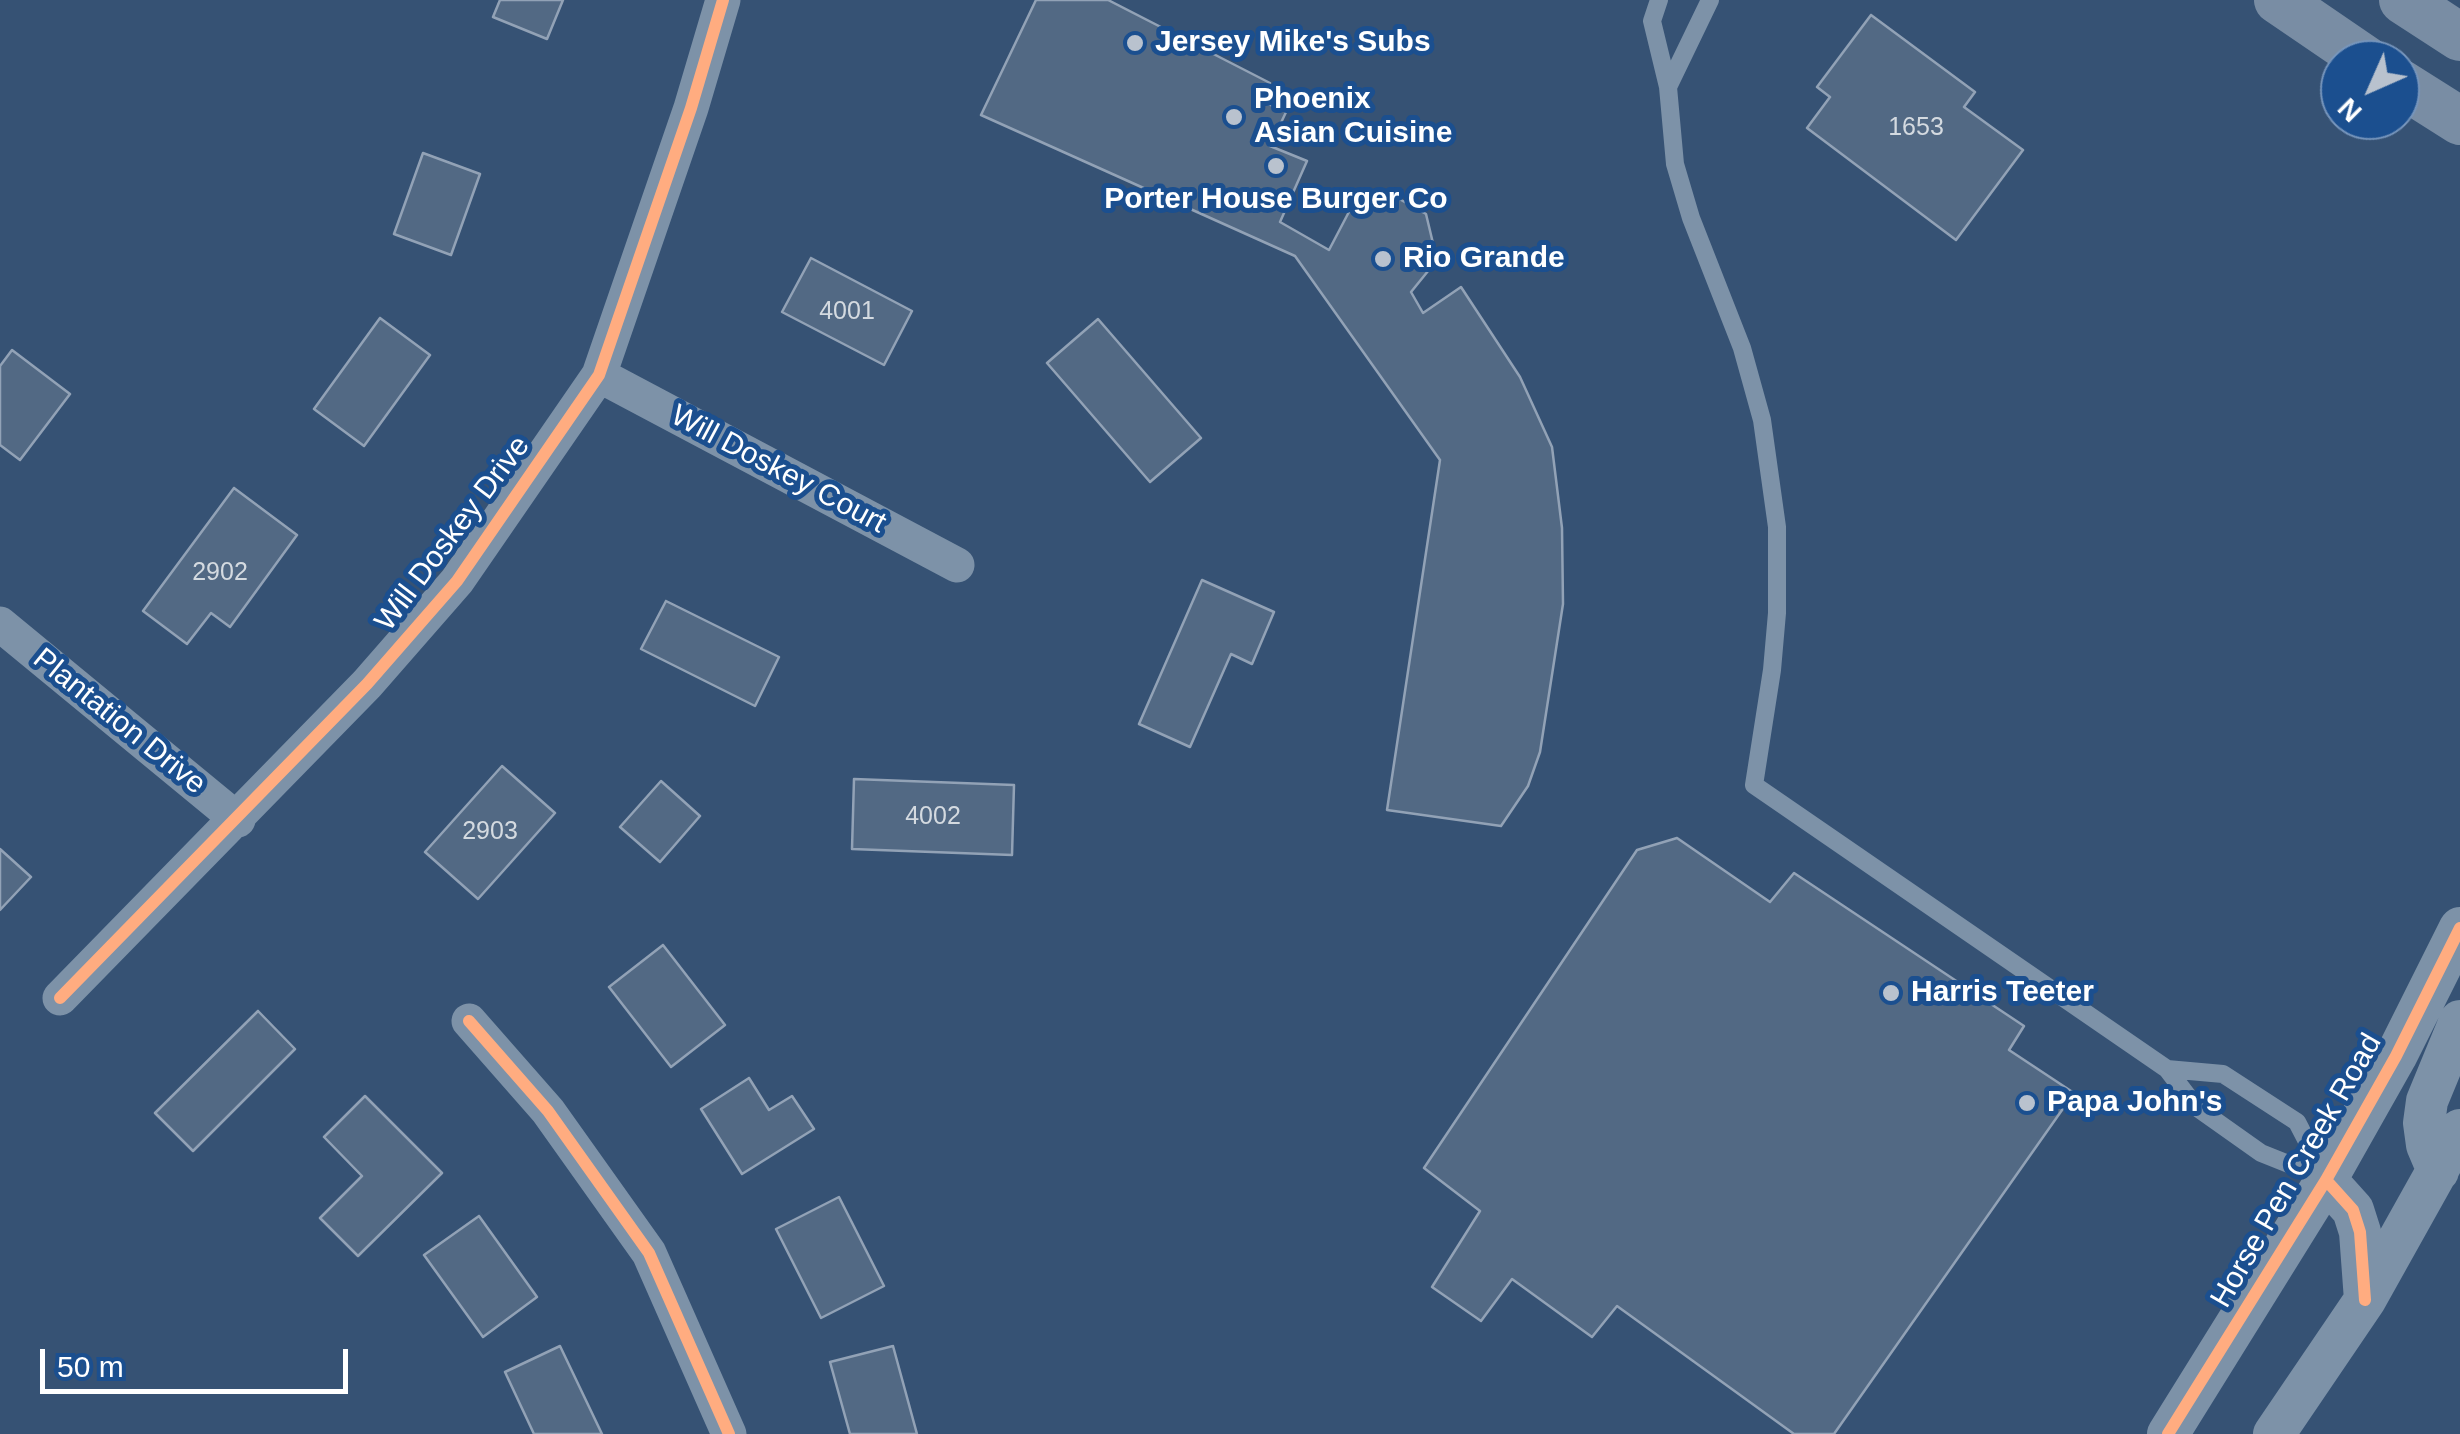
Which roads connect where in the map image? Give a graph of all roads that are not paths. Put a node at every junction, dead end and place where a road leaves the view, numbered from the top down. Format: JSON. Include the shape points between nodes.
{"nodes":[{"id":1,"x":723,"y":0,"type":"edge"},
{"id":2,"x":1659,"y":0,"type":"edge"},
{"id":3,"x":1710,"y":0,"type":"edge"},
{"id":4,"x":2278,"y":0,"type":"edge"},
{"id":5,"x":2403,"y":0,"type":"edge"},
{"id":6,"x":2460,"y":38,"type":"edge"},
{"id":7,"x":2337,"y":40,"type":"edge"},
{"id":8,"x":1668,"y":88,"type":"junction"},
{"id":9,"x":2420,"y":96,"type":"edge"},
{"id":10,"x":2460,"y":121,"type":"edge"},
{"id":11,"x":599,"y":375,"type":"junction"},
{"id":12,"x":958,"y":564,"type":"dead end"},
{"id":13,"x":0,"y":624,"type":"edge"},
{"id":14,"x":238,"y":820,"type":"junction"},
{"id":15,"x":2460,"y":928,"type":"edge"},
{"id":16,"x":60,"y":998,"type":"dead end"},
{"id":17,"x":470,"y":1021,"type":"dead end"},
{"id":18,"x":2460,"y":1022,"type":"edge"},
{"id":19,"x":2167,"y":1070,"type":"junction"},
{"id":20,"x":2460,"y":1130,"type":"edge"},
{"id":21,"x":2438,"y":1170,"type":"junction"},
{"id":22,"x":2326,"y":1180,"type":"junction"},
{"id":23,"x":2365,"y":1300,"type":"junction"},
{"id":24,"x":728,"y":1434,"type":"edge"},
{"id":25,"x":2168,"y":1434,"type":"edge"},
{"id":26,"x":2274,"y":1434,"type":"edge"}],
"edges":[{"from":1,"to":11,"type":"street","name":"Will Doskey Drive"},
{"from":2,"to":8,"type":"lane","via":[[1652,20]]},
{"from":3,"to":8,"type":"lane"},
{"from":4,"to":7,"type":"main road"},
{"from":5,"to":6,"type":"main road"},
{"from":8,"to":19,"type":"lane","via":[[1675,164],[1747,366],[1777,527],[1774,651],[1754,785]]},
{"from":9,"to":10,"type":"main road"},
{"from":11,"to":12,"type":"street","name":"Will Doskey Court"},
{"from":11,"to":14,"type":"street","name":"Will Doskey Drive","via":[[457,581]]},
{"from":13,"to":14,"type":"street","name":"Plantation Drive"},
{"from":14,"to":16,"type":"street","name":"Will Doskey Drive"},
{"from":15,"to":22,"type":"street","name":"Horse Pen Creek Road"},
{"from":17,"to":24,"type":"street","via":[[548,1111],[650,1252]]},
{"from":18,"to":21,"type":"street","via":[[2427,1102],[2427,1146]]},
{"from":19,"to":22,"type":"lane","via":[[2196,1107],[2261,1153]]},
{"from":19,"to":22,"type":"lane","via":[[2223,1074],[2297,1122]]},
{"from":20,"to":21,"type":"street"},
{"from":21,"to":23,"type":"street"},
{"from":22,"to":23,"type":"street","via":[[2353,1210]]},
{"from":22,"to":25,"type":"street","name":"Horse Pen Creek Road"},
{"from":23,"to":26,"type":"street"}]}
